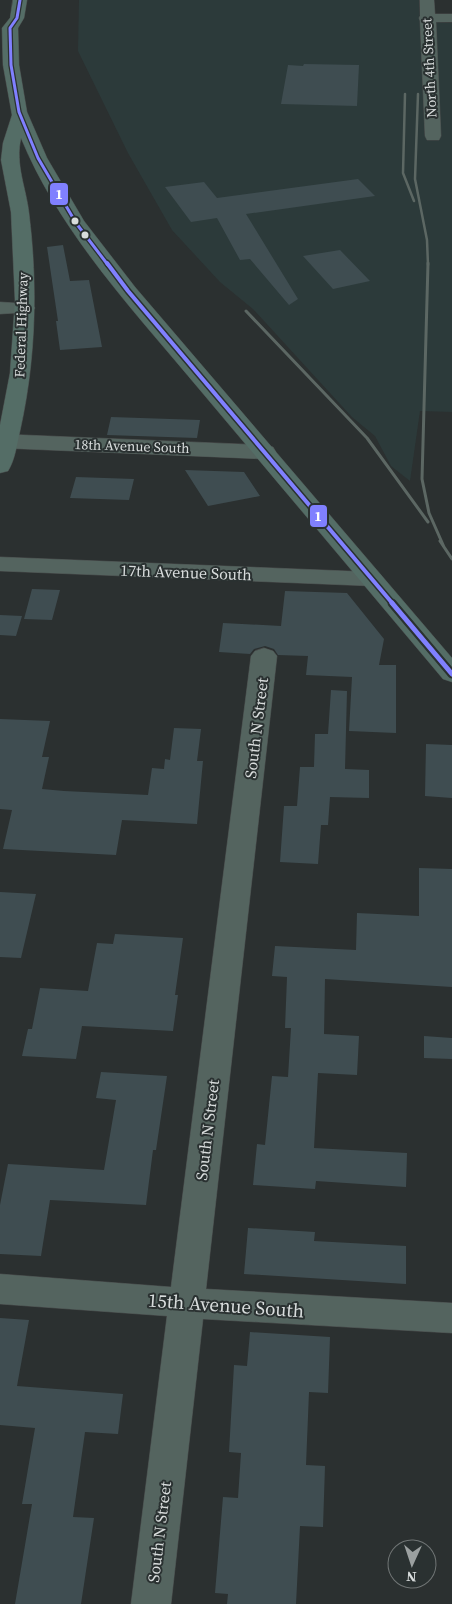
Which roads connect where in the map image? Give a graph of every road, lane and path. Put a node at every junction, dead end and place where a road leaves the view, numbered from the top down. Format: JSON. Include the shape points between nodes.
{"nodes":[{"id":1,"x":20,"y":0,"type":"edge"},
{"id":2,"x":427,"y":0,"type":"edge"},
{"id":3,"x":4,"y":15,"type":"edge"},
{"id":4,"x":426,"y":18,"type":"junction"},
{"id":5,"x":452,"y":18,"type":"edge"},
{"id":6,"x":20,"y":115,"type":"junction"},
{"id":7,"x":452,"y":128,"type":"edge"},
{"id":8,"x":38,"y":158,"type":"junction"},
{"id":9,"x":14,"y":181,"type":"junction"},
{"id":10,"x":0,"y":308,"type":"edge"},
{"id":11,"x":24,"y":312,"type":"junction"},
{"id":12,"x":0,"y":316,"type":"edge"},
{"id":13,"x":4,"y":441,"type":"edge"},
{"id":14,"x":265,"y":452,"type":"junction"},
{"id":15,"x":0,"y":466,"type":"edge"},
{"id":16,"x":0,"y":564,"type":"edge"},
{"id":17,"x":372,"y":579,"type":"junction"},
{"id":18,"x":264,"y":656,"type":"dead end"},
{"id":19,"x":452,"y":674,"type":"edge"},
{"id":20,"x":0,"y":1288,"type":"edge"},
{"id":21,"x":187,"y":1302,"type":"junction"},
{"id":22,"x":452,"y":1318,"type":"edge"},
{"id":23,"x":151,"y":1604,"type":"edge"}],
"edges":[{"from":1,"to":3,"type":"main road","via":[[17,18]]},
{"from":2,"to":4,"type":"street","name":"North 4th Street"},
{"from":3,"to":6,"type":"main road"},
{"from":4,"to":5,"type":"street"},
{"from":4,"to":7,"type":"street","name":"North 4th Street","via":[[433,132]]},
{"from":6,"to":8,"type":"main road"},
{"from":6,"to":9,"type":"main road","name":"Federal Highway","via":[[12,137],[10,160]]},
{"from":8,"to":9,"type":"main road"},
{"from":8,"to":14,"type":"main road","via":[[100,257]]},
{"from":9,"to":11,"type":"main road","name":"Federal Highway","via":[[20,212]]},
{"from":10,"to":11,"type":"street"},
{"from":11,"to":12,"type":"street"},
{"from":11,"to":13,"type":"main road","name":"Federal Highway","via":[[20,374]]},
{"from":13,"to":14,"type":"street","name":"18th Avenue South"},
{"from":13,"to":15,"type":"main road","name":"Federal Highway"},
{"from":14,"to":17,"type":"main road"},
{"from":16,"to":17,"type":"street","name":"17th Avenue South"},
{"from":17,"to":19,"type":"main road"},
{"from":18,"to":21,"type":"street","name":"South N Street"},
{"from":20,"to":21,"type":"street","name":"15th Avenue South"},
{"from":21,"to":22,"type":"street","name":"15th Avenue South"},
{"from":21,"to":23,"type":"street","name":"South N Street"}]}
